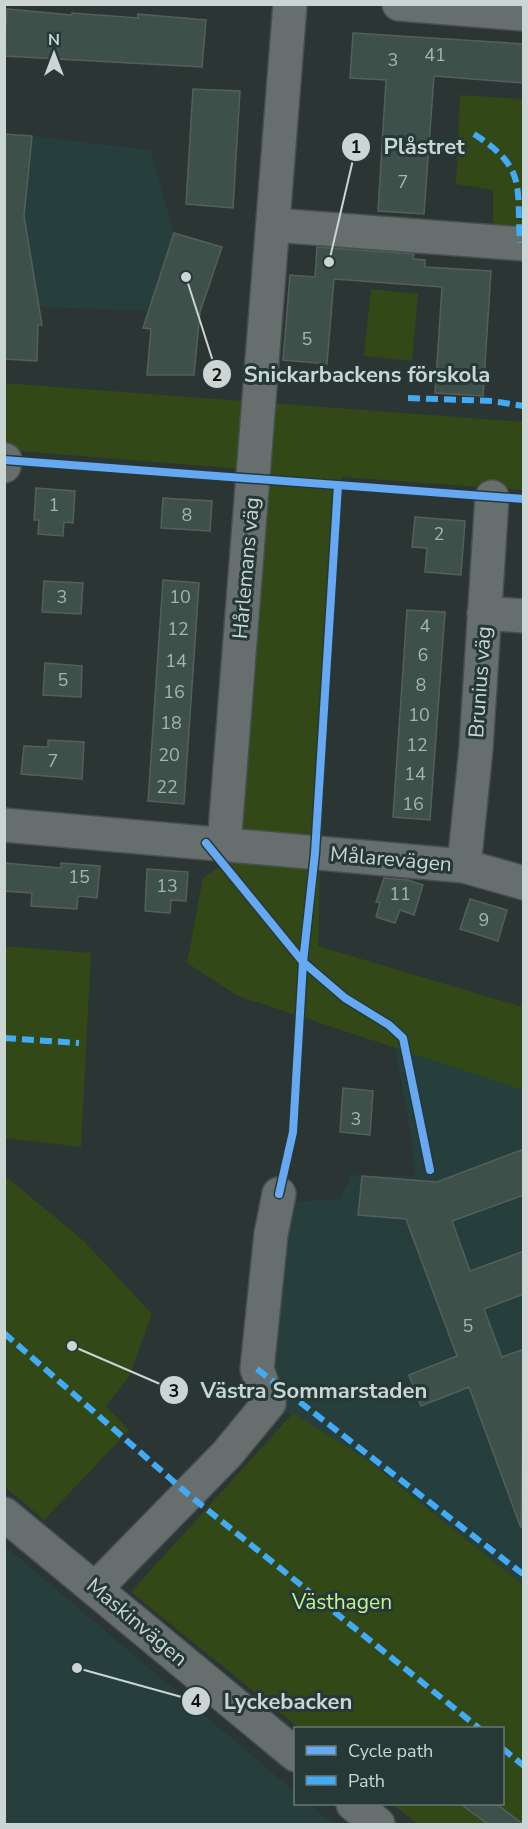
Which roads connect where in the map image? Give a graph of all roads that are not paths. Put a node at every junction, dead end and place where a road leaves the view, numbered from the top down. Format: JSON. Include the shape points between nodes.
{"nodes":[{"id":1,"x":290,"y":4,"type":"edge"},
{"id":2,"x":399,"y":4,"type":"edge"},
{"id":3,"x":516,"y":10,"type":"edge"},
{"id":4,"x":273,"y":225,"type":"junction"},
{"id":5,"x":524,"y":244,"type":"edge"},
{"id":6,"x":5,"y":460,"type":"edge"},
{"id":7,"x":4,"y":466,"type":"edge"},
{"id":8,"x":492,"y":497,"type":"dead end"},
{"id":9,"x":484,"y":612,"type":"junction"},
{"id":10,"x":524,"y":616,"type":"edge"},
{"id":11,"x":4,"y":825,"type":"edge"},
{"id":12,"x":224,"y":845,"type":"junction"},
{"id":13,"x":464,"y":866,"type":"junction"},
{"id":14,"x":524,"y":883,"type":"edge"},
{"id":15,"x":279,"y":1194,"type":"dead end"},
{"id":16,"x":4,"y":1514,"type":"edge"},
{"id":17,"x":96,"y":1588,"type":"junction"},
{"id":18,"x":294,"y":1753,"type":"edge"},
{"id":19,"x":355,"y":1805,"type":"edge"},
{"id":20,"x":378,"y":1824,"type":"edge"}],
"edges":[{"from":1,"to":4,"type":"street","name":"Hårlemans väg"},
{"from":2,"to":3,"type":"street"},
{"from":4,"to":5,"type":"street"},
{"from":4,"to":12,"type":"street","name":"Hårlemans väg"},
{"from":6,"to":7,"type":"street"},
{"from":8,"to":9,"type":"street","name":"Brunius väg"},
{"from":9,"to":10,"type":"street"},
{"from":9,"to":13,"type":"street","name":"Brunius väg"},
{"from":11,"to":12,"type":"street","name":"Målarevägen"},
{"from":12,"to":13,"type":"street","name":"Målarevägen"},
{"from":13,"to":14,"type":"street","name":"Målarevägen"},
{"from":15,"to":17,"type":"street","via":[[257,1369],[268,1403],[189,1495]]},
{"from":16,"to":17,"type":"street","name":"Maskinvägen"},
{"from":17,"to":18,"type":"street","name":"Maskinvägen"},
{"from":19,"to":20,"type":"street"}]}
